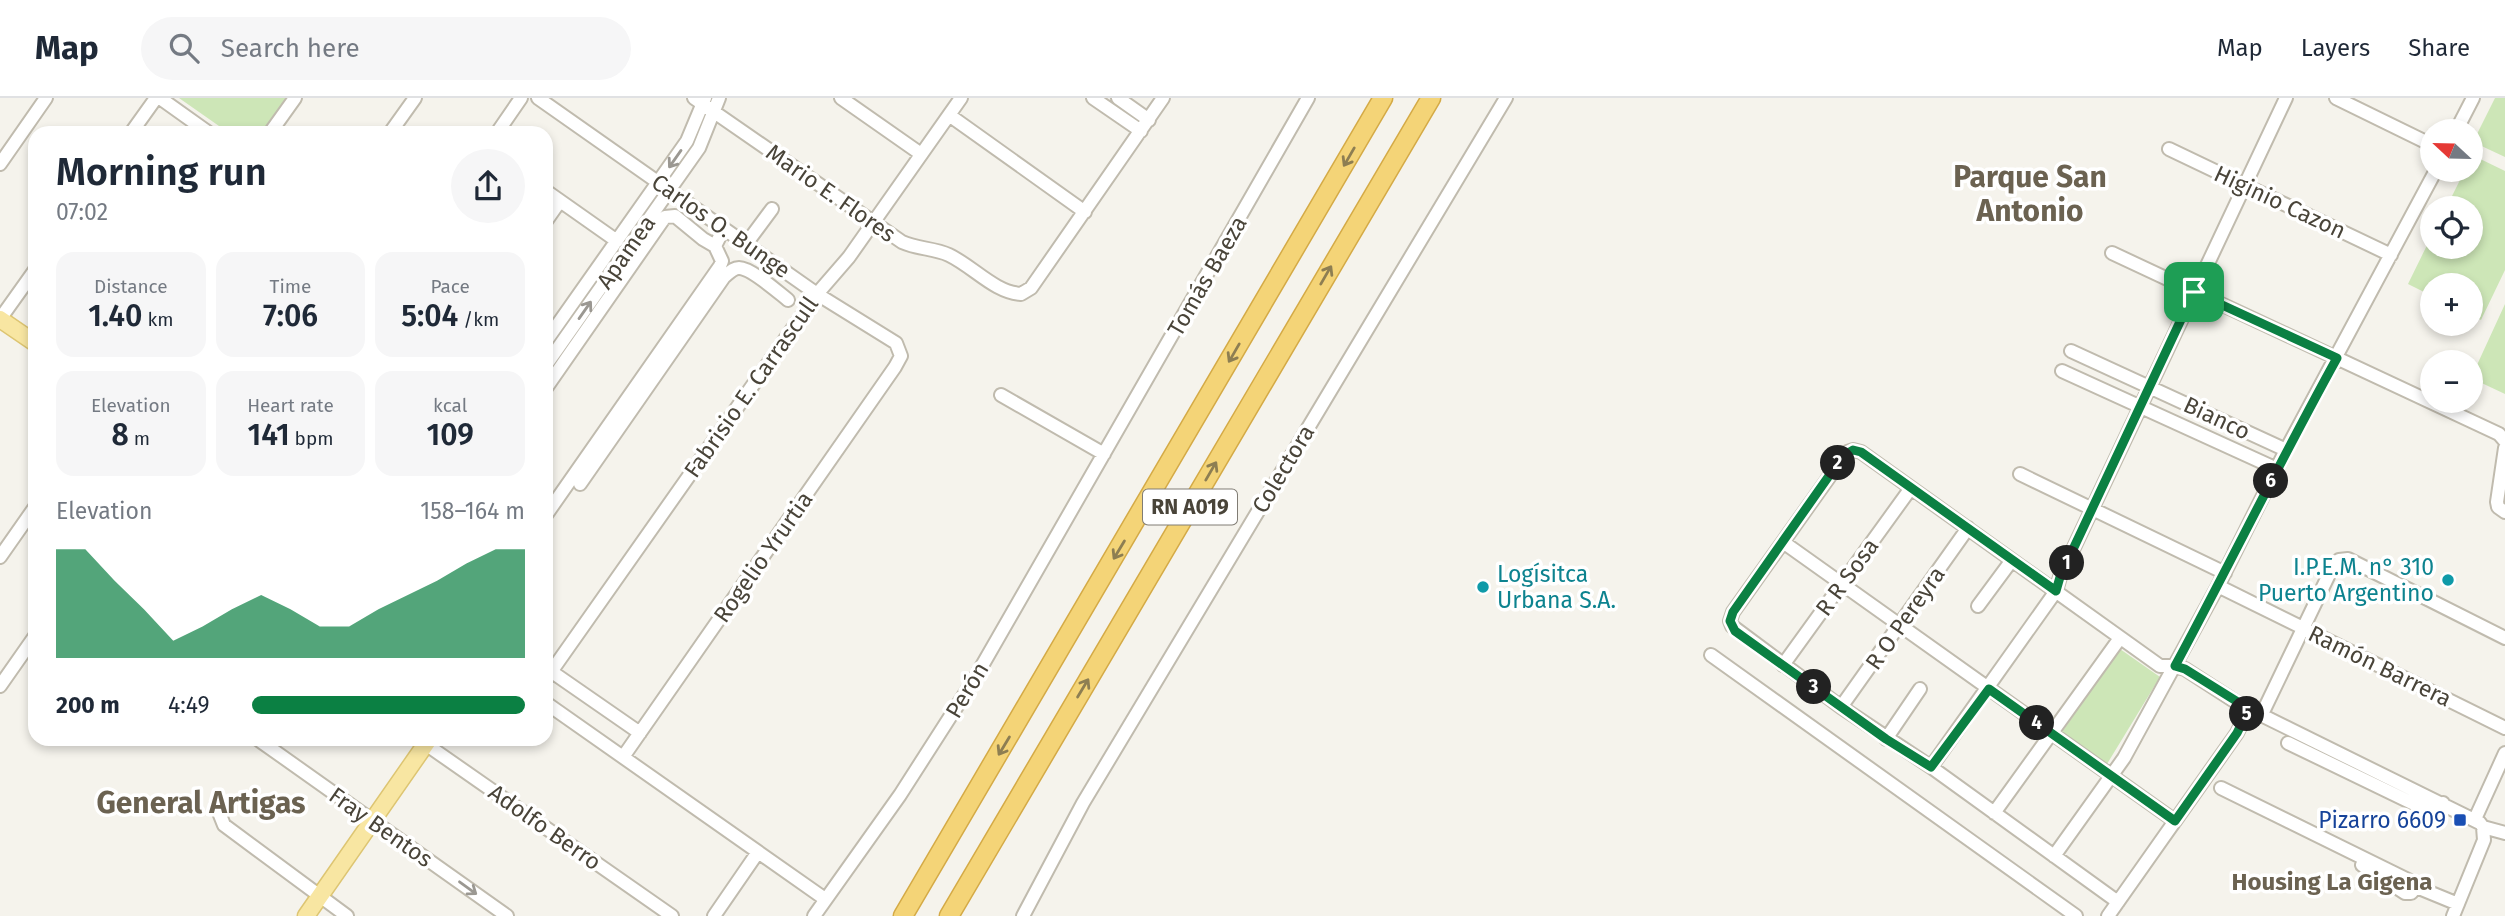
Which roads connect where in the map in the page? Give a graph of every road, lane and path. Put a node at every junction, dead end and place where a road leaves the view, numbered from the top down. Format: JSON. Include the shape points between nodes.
{"nodes":[{"id":1,"x":46,"y":98,"type":"edge"},
{"id":2,"x":158,"y":98,"type":"edge"},
{"id":3,"x":295,"y":98,"type":"edge"},
{"id":4,"x":415,"y":98,"type":"edge"},
{"id":5,"x":521,"y":98,"type":"edge"},
{"id":6,"x":538,"y":98,"type":"edge"},
{"id":7,"x":719,"y":98,"type":"edge"},
{"id":8,"x":841,"y":98,"type":"edge"},
{"id":9,"x":961,"y":98,"type":"edge"},
{"id":10,"x":1093,"y":98,"type":"edge"},
{"id":11,"x":1118,"y":98,"type":"edge"},
{"id":12,"x":1164,"y":98,"type":"edge"},
{"id":13,"x":1308,"y":98,"type":"edge"},
{"id":14,"x":1383,"y":98,"type":"edge"},
{"id":15,"x":1431,"y":98,"type":"edge"},
{"id":16,"x":1506,"y":98,"type":"edge"},
{"id":17,"x":2286,"y":98,"type":"edge"},
{"id":18,"x":2336,"y":98,"type":"edge"},
{"id":19,"x":2473,"y":98,"type":"edge"},
{"id":20,"x":704,"y":103,"type":"edge"},
{"id":21,"x":857,"y":103,"type":"edge"},
{"id":22,"x":949,"y":115,"type":"junction"},
{"id":23,"x":2462,"y":119,"type":"edge"},
{"id":24,"x":1149,"y":120,"type":"junction"},
{"id":25,"x":136,"y":126,"type":"edge"},
{"id":26,"x":199,"y":126,"type":"edge"},
{"id":27,"x":275,"y":126,"type":"edge"},
{"id":28,"x":395,"y":126,"type":"edge"},
{"id":29,"x":502,"y":126,"type":"edge"},
{"id":30,"x":1141,"y":131,"type":"junction"},
{"id":31,"x":2420,"y":139,"type":"edge"},
{"id":32,"x":2169,"y":149,"type":"dead end"},
{"id":33,"x":921,"y":154,"type":"junction"},
{"id":34,"x":2,"y":157,"type":"edge"},
{"id":35,"x":2429,"y":182,"type":"edge"},
{"id":36,"x":2246,"y":185,"type":"junction"},
{"id":37,"x":664,"y":186,"type":"junction"},
{"id":38,"x":553,"y":196,"type":"edge"},
{"id":39,"x":560,"y":201,"type":"junction"},
{"id":40,"x":772,"y":209,"type":"dead end"},
{"id":41,"x":553,"y":211,"type":"edge"},
{"id":42,"x":1085,"y":212,"type":"junction"},
{"id":43,"x":873,"y":223,"type":"junction"},
{"id":44,"x":724,"y":228,"type":"junction"},
{"id":45,"x":617,"y":241,"type":"junction"},
{"id":46,"x":746,"y":244,"type":"junction"},
{"id":47,"x":715,"y":246,"type":"junction"},
{"id":48,"x":2112,"y":253,"type":"dead end"},
{"id":49,"x":760,"y":254,"type":"junction"},
{"id":50,"x":2391,"y":255,"type":"junction"},
{"id":51,"x":748,"y":270,"type":"junction"},
{"id":52,"x":28,"y":280,"type":"edge"},
{"id":53,"x":2194,"y":292,"type":"junction"},
{"id":54,"x":817,"y":294,"type":"junction"},
{"id":55,"x":788,"y":299,"type":"dead end"},
{"id":56,"x":0,"y":319,"type":"edge"},
{"id":57,"x":553,"y":331,"type":"edge"},
{"id":58,"x":28,"y":338,"type":"edge"},
{"id":59,"x":2071,"y":351,"type":"dead end"},
{"id":60,"x":553,"y":354,"type":"edge"},
{"id":61,"x":901,"y":356,"type":"joint"},
{"id":62,"x":2337,"y":358,"type":"junction"},
{"id":63,"x":2062,"y":371,"type":"dead end"},
{"id":64,"x":553,"y":378,"type":"edge"},
{"id":65,"x":2150,"y":387,"type":"junction"},
{"id":66,"x":1001,"y":395,"type":"dead end"},
{"id":67,"x":2141,"y":407,"type":"junction"},
{"id":68,"x":2490,"y":429,"type":"junction"},
{"id":69,"x":2505,"y":430,"type":"edge"},
{"id":70,"x":2505,"y":441,"type":"edge"},
{"id":71,"x":2505,"y":448,"type":"edge"},
{"id":72,"x":2286,"y":450,"type":"junction"},
{"id":73,"x":1104,"y":454,"type":"junction"},
{"id":74,"x":2277,"y":469,"type":"junction"},
{"id":75,"x":2020,"y":474,"type":"dead end"},
{"id":76,"x":580,"y":484,"type":"dead end"},
{"id":77,"x":1911,"y":488,"type":"junction"},
{"id":78,"x":553,"y":505,"type":"edge"},
{"id":79,"x":2093,"y":508,"type":"junction"},
{"id":80,"x":2505,"y":512,"type":"edge"},
{"id":81,"x":28,"y":517,"type":"edge"},
{"id":82,"x":1968,"y":528,"type":"junction"},
{"id":83,"x":1783,"y":542,"type":"junction"},
{"id":84,"x":0,"y":557,"type":"edge"},
{"id":85,"x":2012,"y":560,"type":"junction"},
{"id":86,"x":2225,"y":573,"type":"junction"},
{"id":87,"x":1842,"y":585,"type":"junction"},
{"id":88,"x":2218,"y":586,"type":"junction"},
{"id":89,"x":2056,"y":591,"type":"junction"},
{"id":90,"x":1978,"y":606,"type":"dead end"},
{"id":91,"x":1900,"y":627,"type":"junction"},
{"id":92,"x":2303,"y":628,"type":"junction"},
{"id":93,"x":2120,"y":638,"type":"junction"},
{"id":94,"x":2505,"y":638,"type":"edge"},
{"id":95,"x":28,"y":646,"type":"edge"},
{"id":96,"x":1711,"y":655,"type":"dead end"},
{"id":97,"x":1783,"y":665,"type":"junction"},
{"id":98,"x":2175,"y":666,"type":"junction"},
{"id":99,"x":553,"y":670,"type":"edge"},
{"id":100,"x":553,"y":679,"type":"edge"},
{"id":101,"x":0,"y":685,"type":"edge"},
{"id":102,"x":1920,"y":689,"type":"dead end"},
{"id":103,"x":1989,"y":689,"type":"junction"},
{"id":104,"x":1841,"y":707,"type":"junction"},
{"id":105,"x":553,"y":708,"type":"edge"},
{"id":106,"x":2249,"y":709,"type":"junction"},
{"id":107,"x":2262,"y":714,"type":"junction"},
{"id":108,"x":1067,"y":716,"type":"junction"},
{"id":109,"x":2505,"y":728,"type":"edge"},
{"id":110,"x":640,"y":733,"type":"junction"},
{"id":111,"x":2052,"y":733,"type":"junction"},
{"id":112,"x":1886,"y":739,"type":"junction"},
{"id":113,"x":2288,"y":743,"type":"dead end"},
{"id":114,"x":267,"y":746,"type":"edge"},
{"id":115,"x":421,"y":746,"type":"edge"},
{"id":116,"x":431,"y":746,"type":"edge"},
{"id":117,"x":2505,"y":753,"type":"edge"},
{"id":118,"x":623,"y":757,"type":"junction"},
{"id":119,"x":1931,"y":767,"type":"junction"},
{"id":120,"x":2112,"y":777,"type":"junction"},
{"id":121,"x":2221,"y":788,"type":"dead end"},
{"id":122,"x":2443,"y":803,"type":"junction"},
{"id":123,"x":216,"y":804,"type":"dead end"},
{"id":124,"x":1994,"y":813,"type":"junction"},
{"id":125,"x":373,"y":820,"type":"junction"},
{"id":126,"x":2175,"y":821,"type":"junction"},
{"id":127,"x":2479,"y":823,"type":"junction"},
{"id":128,"x":952,"y":833,"type":"junction"},
{"id":129,"x":2505,"y":833,"type":"edge"},
{"id":130,"x":758,"y":852,"type":"junction"},
{"id":131,"x":2054,"y":856,"type":"junction"},
{"id":132,"x":319,"y":897,"type":"junction"},
{"id":133,"x":825,"y":899,"type":"junction"},
{"id":134,"x":2118,"y":902,"type":"junction"},
{"id":135,"x":2456,"y":912,"type":"edge"},
{"id":136,"x":306,"y":916,"type":"edge"},
{"id":137,"x":347,"y":916,"type":"edge"},
{"id":138,"x":507,"y":916,"type":"edge"},
{"id":139,"x":672,"y":916,"type":"edge"},
{"id":140,"x":714,"y":916,"type":"edge"},
{"id":141,"x":814,"y":916,"type":"edge"},
{"id":142,"x":891,"y":916,"type":"edge"},
{"id":143,"x":903,"y":916,"type":"edge"},
{"id":144,"x":949,"y":916,"type":"edge"},
{"id":145,"x":962,"y":916,"type":"edge"},
{"id":146,"x":1023,"y":916,"type":"edge"},
{"id":147,"x":2076,"y":916,"type":"edge"},
{"id":148,"x":2108,"y":916,"type":"edge"}],
"edges":[{"from":1,"to":34,"type":"street"},
{"from":2,"to":25,"type":"street"},
{"from":2,"to":26,"type":"street"},
{"from":3,"to":27,"type":"street"},
{"from":4,"to":28,"type":"street"},
{"from":5,"to":29,"type":"street"},
{"from":6,"to":37,"type":"street","name":"Carlos O. Bunge"},
{"from":7,"to":20,"type":"street","name":"Apamea"},
{"from":8,"to":21,"type":"street"},
{"from":9,"to":22,"type":"street","name":"Fabrisio E. Carrascull"},
{"from":10,"to":30,"type":"street"},
{"from":11,"to":24,"type":"street"},
{"from":12,"to":24,"type":"street"},
{"from":13,"to":73,"type":"street","name":"Tomás Baeza"},
{"from":14,"to":128,"type":"highway","number":"RN A019","one_way":true},
{"from":108,"to":15,"type":"highway","number":"RN A019","one_way":true},
{"from":16,"to":146,"type":"street","name":"Colectora","via":[[1090,791]]},
{"from":17,"to":36,"type":"street"},
{"from":18,"to":31,"type":"street"},
{"from":19,"to":23,"type":"street"},
{"from":20,"to":37,"type":"street","name":"Apamea"},
{"from":20,"to":43,"type":"street","name":"Mario E. Flores"},
{"from":21,"to":33,"type":"street"},
{"from":22,"to":33,"type":"street","name":"Fabrisio E. Carrascull"},
{"from":22,"to":42,"type":"street"},
{"from":24,"to":30,"type":"street"},
{"from":30,"to":42,"type":"street"},
{"from":32,"to":36,"type":"street","name":"Higinio Cazon"},
{"from":33,"to":43,"type":"street","name":"Fabrisio E. Carrascull"},
{"from":35,"to":50,"type":"street"},
{"from":36,"to":50,"type":"street","name":"Higinio Cazon"},
{"from":36,"to":53,"type":"street"},
{"from":37,"to":44,"type":"street","name":"Carlos O. Bunge"},
{"from":37,"to":45,"type":"street","name":"Apamea"},
{"from":60,"to":37,"type":"street","name":"Apamea","one_way":true},
{"from":38,"to":39,"type":"street"},
{"from":39,"to":41,"type":"street"},
{"from":39,"to":45,"type":"street"},
{"from":40,"to":46,"type":"street"},
{"from":42,"to":43,"type":"street","name":"Mario E. Flores","via":[[1031,288],[1021,294],[1010,293],[948,254],[911,247]]},
{"from":43,"to":54,"type":"street","name":"Fabrisio E. Carrascull"},
{"from":44,"to":46,"type":"street","name":"Carlos O. Bunge"},
{"from":44,"to":47,"type":"street"},
{"from":45,"to":57,"type":"street","name":"Apamea"},
{"from":46,"to":49,"type":"street","name":"Carlos O. Bunge"},
{"from":47,"to":64,"type":"street","via":[[675,216],[665,218]]},
{"from":47,"to":78,"type":"street","via":[[720,266]]},
{"from":48,"to":53,"type":"street"},
{"from":49,"to":51,"type":"street"},
{"from":49,"to":54,"type":"street","name":"Carlos O. Bunge"},
{"from":50,"to":62,"type":"street"},
{"from":51,"to":55,"type":"street"},
{"from":51,"to":76,"type":"street","via":[[733,270],[724,277]]},
{"from":52,"to":56,"type":"street"},
{"from":53,"to":62,"type":"street"},
{"from":53,"to":65,"type":"street"},
{"from":54,"to":61,"type":"street","name":"Carlos O. Bunge","via":[[895,343]]},
{"from":54,"to":99,"type":"street","name":"Fabrisio E. Carrascull"},
{"from":56,"to":58,"type":"main road"},
{"from":59,"to":65,"type":"street","name":"Bianco"},
{"from":61,"to":110,"type":"street","name":"Rogelio Yrurtia"},
{"from":62,"to":68,"type":"street"},
{"from":62,"to":72,"type":"street"},
{"from":63,"to":67,"type":"street"},
{"from":65,"to":67,"type":"street"},
{"from":65,"to":72,"type":"street","name":"Bianco"},
{"from":66,"to":73,"type":"street"},
{"from":67,"to":74,"type":"street"},
{"from":67,"to":79,"type":"street"},
{"from":68,"to":69,"type":"street"},
{"from":68,"to":70,"type":"street"},
{"from":71,"to":80,"type":"street","via":[[2497,502]]},
{"from":72,"to":74,"type":"street"},
{"from":73,"to":133,"type":"street","name":"Perón","via":[[958,705]]},
{"from":74,"to":86,"type":"street"},
{"from":75,"to":79,"type":"street"},
{"from":77,"to":82,"type":"street"},
{"from":77,"to":83,"type":"street","via":[[1853,450],[1843,456]]},
{"from":77,"to":87,"type":"street","name":"R R Sosa"},
{"from":79,"to":86,"type":"street"},
{"from":79,"to":89,"type":"street"},
{"from":81,"to":84,"type":"street"},
{"from":82,"to":85,"type":"street"},
{"from":82,"to":91,"type":"street","name":"R O Pereyra"},
{"from":83,"to":87,"type":"street"},
{"from":83,"to":97,"type":"street","via":[[1730,621],[1735,631]]},
{"from":85,"to":89,"type":"street"},
{"from":85,"to":90,"type":"street"},
{"from":86,"to":88,"type":"street"},
{"from":87,"to":91,"type":"street"},
{"from":87,"to":97,"type":"street","name":"R R Sosa"},
{"from":88,"to":92,"type":"street","name":"Ramón Barrera"},
{"from":88,"to":98,"type":"street"},
{"from":89,"to":93,"type":"street"},
{"from":89,"to":103,"type":"street"},
{"from":91,"to":103,"type":"street"},
{"from":91,"to":104,"type":"street","name":"R O Pereyra"},
{"from":92,"to":94,"type":"street","via":[[2334,564],[2348,559]]},
{"from":92,"to":107,"type":"street"},
{"from":92,"to":109,"type":"street","name":"Ramón Barrera"},
{"from":93,"to":98,"type":"street","via":[[2160,666]]},
{"from":93,"to":111,"type":"street"},
{"from":95,"to":101,"type":"street"},
{"from":96,"to":147,"type":"street"},
{"from":97,"to":104,"type":"street"},
{"from":98,"to":106,"type":"street"},
{"from":98,"to":120,"type":"street"},
{"from":100,"to":110,"type":"street"},
{"from":102,"to":112,"type":"street"},
{"from":103,"to":111,"type":"street"},
{"from":103,"to":119,"type":"street"},
{"from":104,"to":112,"type":"street"},
{"from":105,"to":118,"type":"street"},
{"from":106,"to":107,"type":"street"},
{"from":106,"to":126,"type":"street"},
{"from":107,"to":122,"type":"street"},
{"from":108,"to":144,"type":"highway","number":"RN A019"},
{"from":108,"to":145,"type":"highway","via":[[1007,838]]},
{"from":110,"to":118,"type":"street","name":"Rogelio Yrurtia"},
{"from":111,"to":120,"type":"street"},
{"from":111,"to":124,"type":"street"},
{"from":112,"to":119,"type":"street"},
{"from":113,"to":122,"type":"street","via":[[2437,815]]},
{"from":114,"to":125,"type":"street","name":"Fray Bentos"},
{"from":115,"to":125,"type":"main road"},
{"from":116,"to":139,"type":"street","name":"Adolfo Berro"},
{"from":117,"to":127,"type":"street"},
{"from":118,"to":130,"type":"street"},
{"from":119,"to":124,"type":"street"},
{"from":120,"to":126,"type":"street"},
{"from":120,"to":131,"type":"street"},
{"from":121,"to":135,"type":"street","via":[[2315,835],[2405,893],[2417,886]]},
{"from":122,"to":127,"type":"street"},
{"from":123,"to":132,"type":"street","via":[[224,825]]},
{"from":124,"to":131,"type":"street"},
{"from":125,"to":132,"type":"main road"},
{"from":125,"to":138,"type":"street","name":"Fray Bentos","one_way":true},
{"from":126,"to":134,"type":"street"},
{"from":127,"to":129,"type":"street"},
{"from":127,"to":135,"type":"street","via":[[2484,840]]},
{"from":128,"to":142,"type":"highway"},
{"from":128,"to":143,"type":"highway","number":"RN A019"},
{"from":130,"to":133,"type":"street"},
{"from":130,"to":140,"type":"street"},
{"from":131,"to":134,"type":"street"},
{"from":132,"to":136,"type":"main road"},
{"from":132,"to":137,"type":"street"},
{"from":133,"to":141,"type":"street","name":"Perón"},
{"from":134,"to":148,"type":"street"}]}
